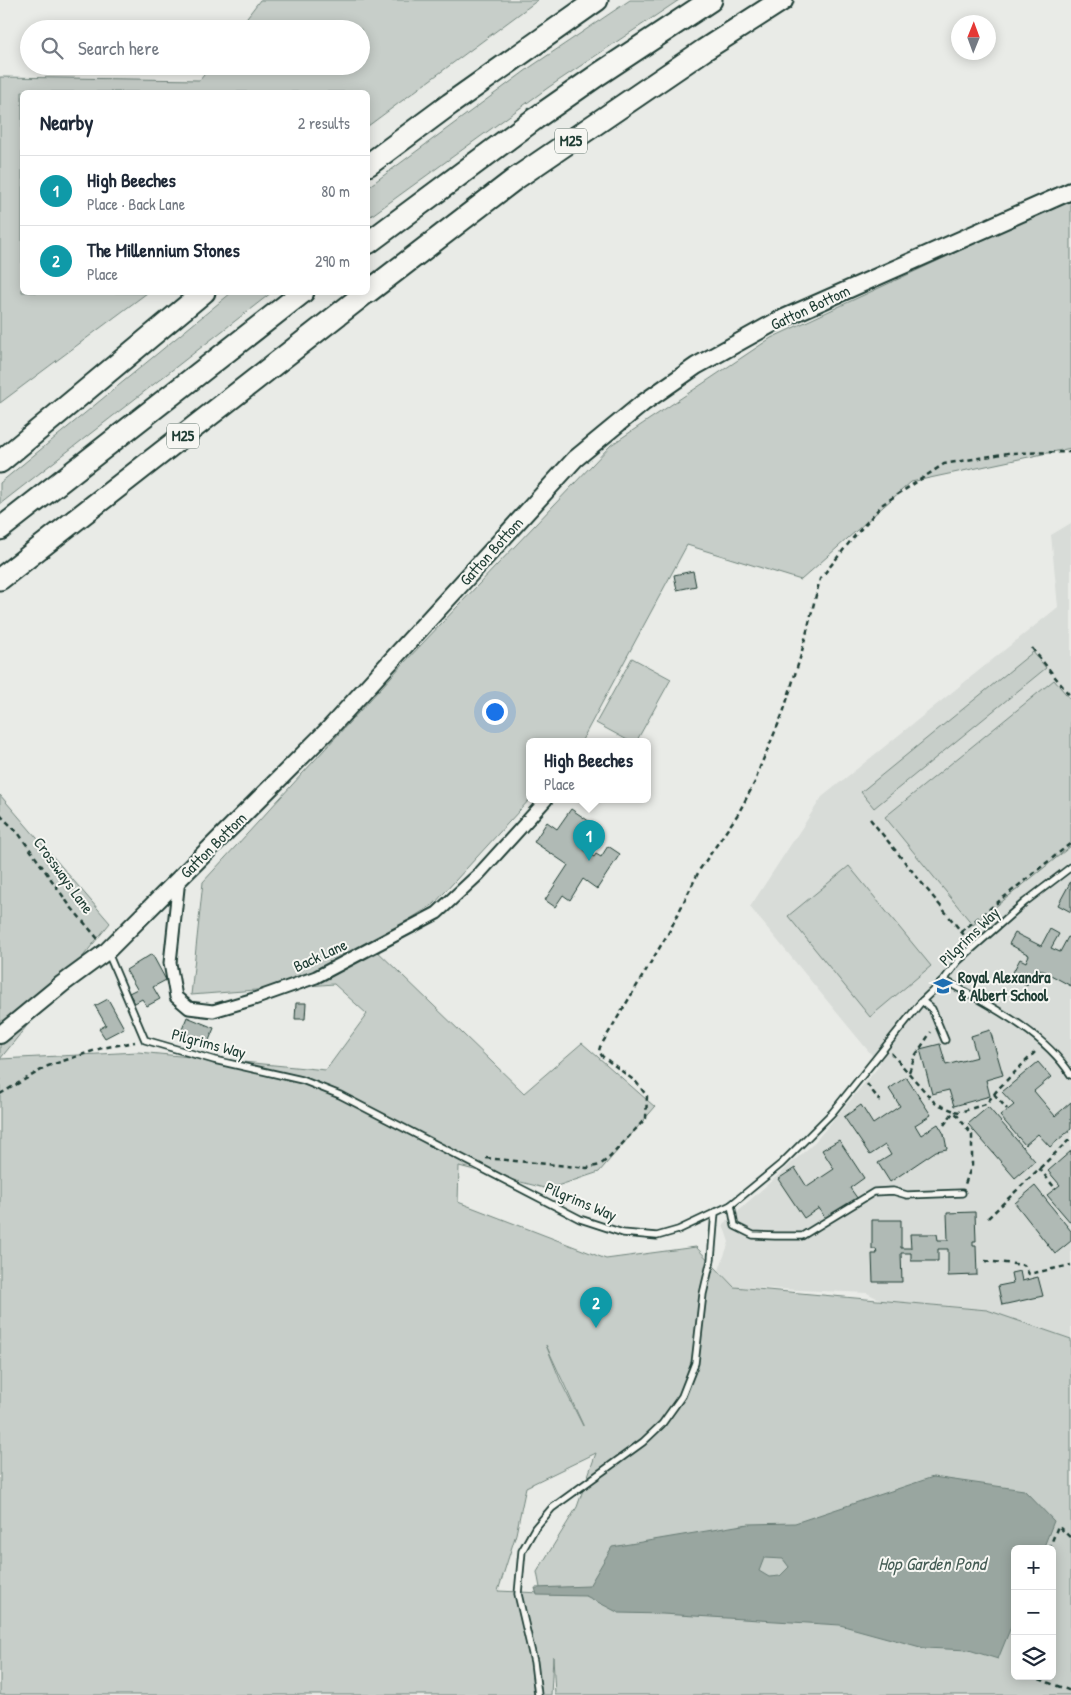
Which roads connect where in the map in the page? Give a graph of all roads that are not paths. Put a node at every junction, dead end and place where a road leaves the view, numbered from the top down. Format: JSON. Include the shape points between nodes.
{"nodes":[{"id":1,"x":597,"y":0,"type":"edge"},
{"id":2,"x":711,"y":0,"type":"edge"},
{"id":3,"x":782,"y":0,"type":"edge"},
{"id":4,"x":370,"y":164,"type":"edge"},
{"id":5,"x":1071,"y":191,"type":"edge"},
{"id":6,"x":370,"y":242,"type":"edge"},
{"id":7,"x":370,"y":290,"type":"edge"},
{"id":8,"x":200,"y":295,"type":"edge"},
{"id":9,"x":300,"y":295,"type":"edge"},
{"id":10,"x":363,"y":295,"type":"edge"},
{"id":11,"x":0,"y":462,"type":"edge"},
{"id":12,"x":0,"y":529,"type":"edge"},
{"id":13,"x":0,"y":579,"type":"edge"},
{"id":14,"x":543,"y":803,"type":"edge"},
{"id":15,"x":1071,"y":867,"type":"edge"},
{"id":16,"x":179,"y":879,"type":"junction"},
{"id":17,"x":107,"y":951,"type":"junction"},
{"id":18,"x":944,"y":980,"type":"junction"},
{"id":19,"x":922,"y":1001,"type":"junction"},
{"id":20,"x":0,"y":1035,"type":"edge"},
{"id":21,"x":945,"y":1040,"type":"dead end"},
{"id":22,"x":1070,"y":1071,"type":"edge"},
{"id":23,"x":962,"y":1193,"type":"road end"},
{"id":24,"x":731,"y":1205,"type":"junction"},
{"id":25,"x":715,"y":1212,"type":"junction"},
{"id":26,"x":538,"y":1695,"type":"edge"}],
"edges":[{"from":1,"to":4,"type":"highway"},
{"from":2,"to":6,"type":"highway","number":"M25","via":[[536,118]]},
{"from":3,"to":7,"type":"highway","number":"M25","via":[[515,179]]},
{"from":5,"to":16,"type":"street","name":"Gatton Bottom","via":[[777,321],[696,366],[643,403],[575,459],[329,728]]},
{"from":8,"to":11,"type":"highway"},
{"from":9,"to":12,"type":"highway","number":"M25"},
{"from":10,"to":13,"type":"highway","number":"M25"},
{"from":14,"to":16,"type":"street","name":"Back Lane","via":[[479,874],[437,913],[316,977],[213,1011],[189,1008],[176,997],[170,963]]},
{"from":15,"to":18,"type":"lane","name":"Pilgrims Way","via":[[973,947]]},
{"from":16,"to":17,"type":"street","name":"Gatton Bottom"},
{"from":17,"to":20,"type":"street","name":"Gatton Bottom"},
{"from":17,"to":25,"type":"lane","name":"Pilgrims Way","via":[[145,1040],[302,1080],[340,1095],[580,1219],[623,1233],[657,1236]]},
{"from":18,"to":19,"type":"lane","name":"Pilgrims Way"},
{"from":18,"to":22,"type":"lane","via":[[1017,1021]]},
{"from":19,"to":21,"type":"lane","via":[[932,1010]]},
{"from":19,"to":24,"type":"lane","name":"Pilgrims Way","via":[[832,1113],[781,1164]]},
{"from":23,"to":24,"type":"lane","via":[[907,1195],[874,1192],[802,1236],[753,1235],[735,1226]]},
{"from":24,"to":25,"type":"lane","name":"Pilgrims Way"},
{"from":25,"to":26,"type":"lane","via":[[695,1363],[682,1396],[662,1424],[643,1442],[552,1508],[534,1528],[522,1551],[518,1594]]}]}
